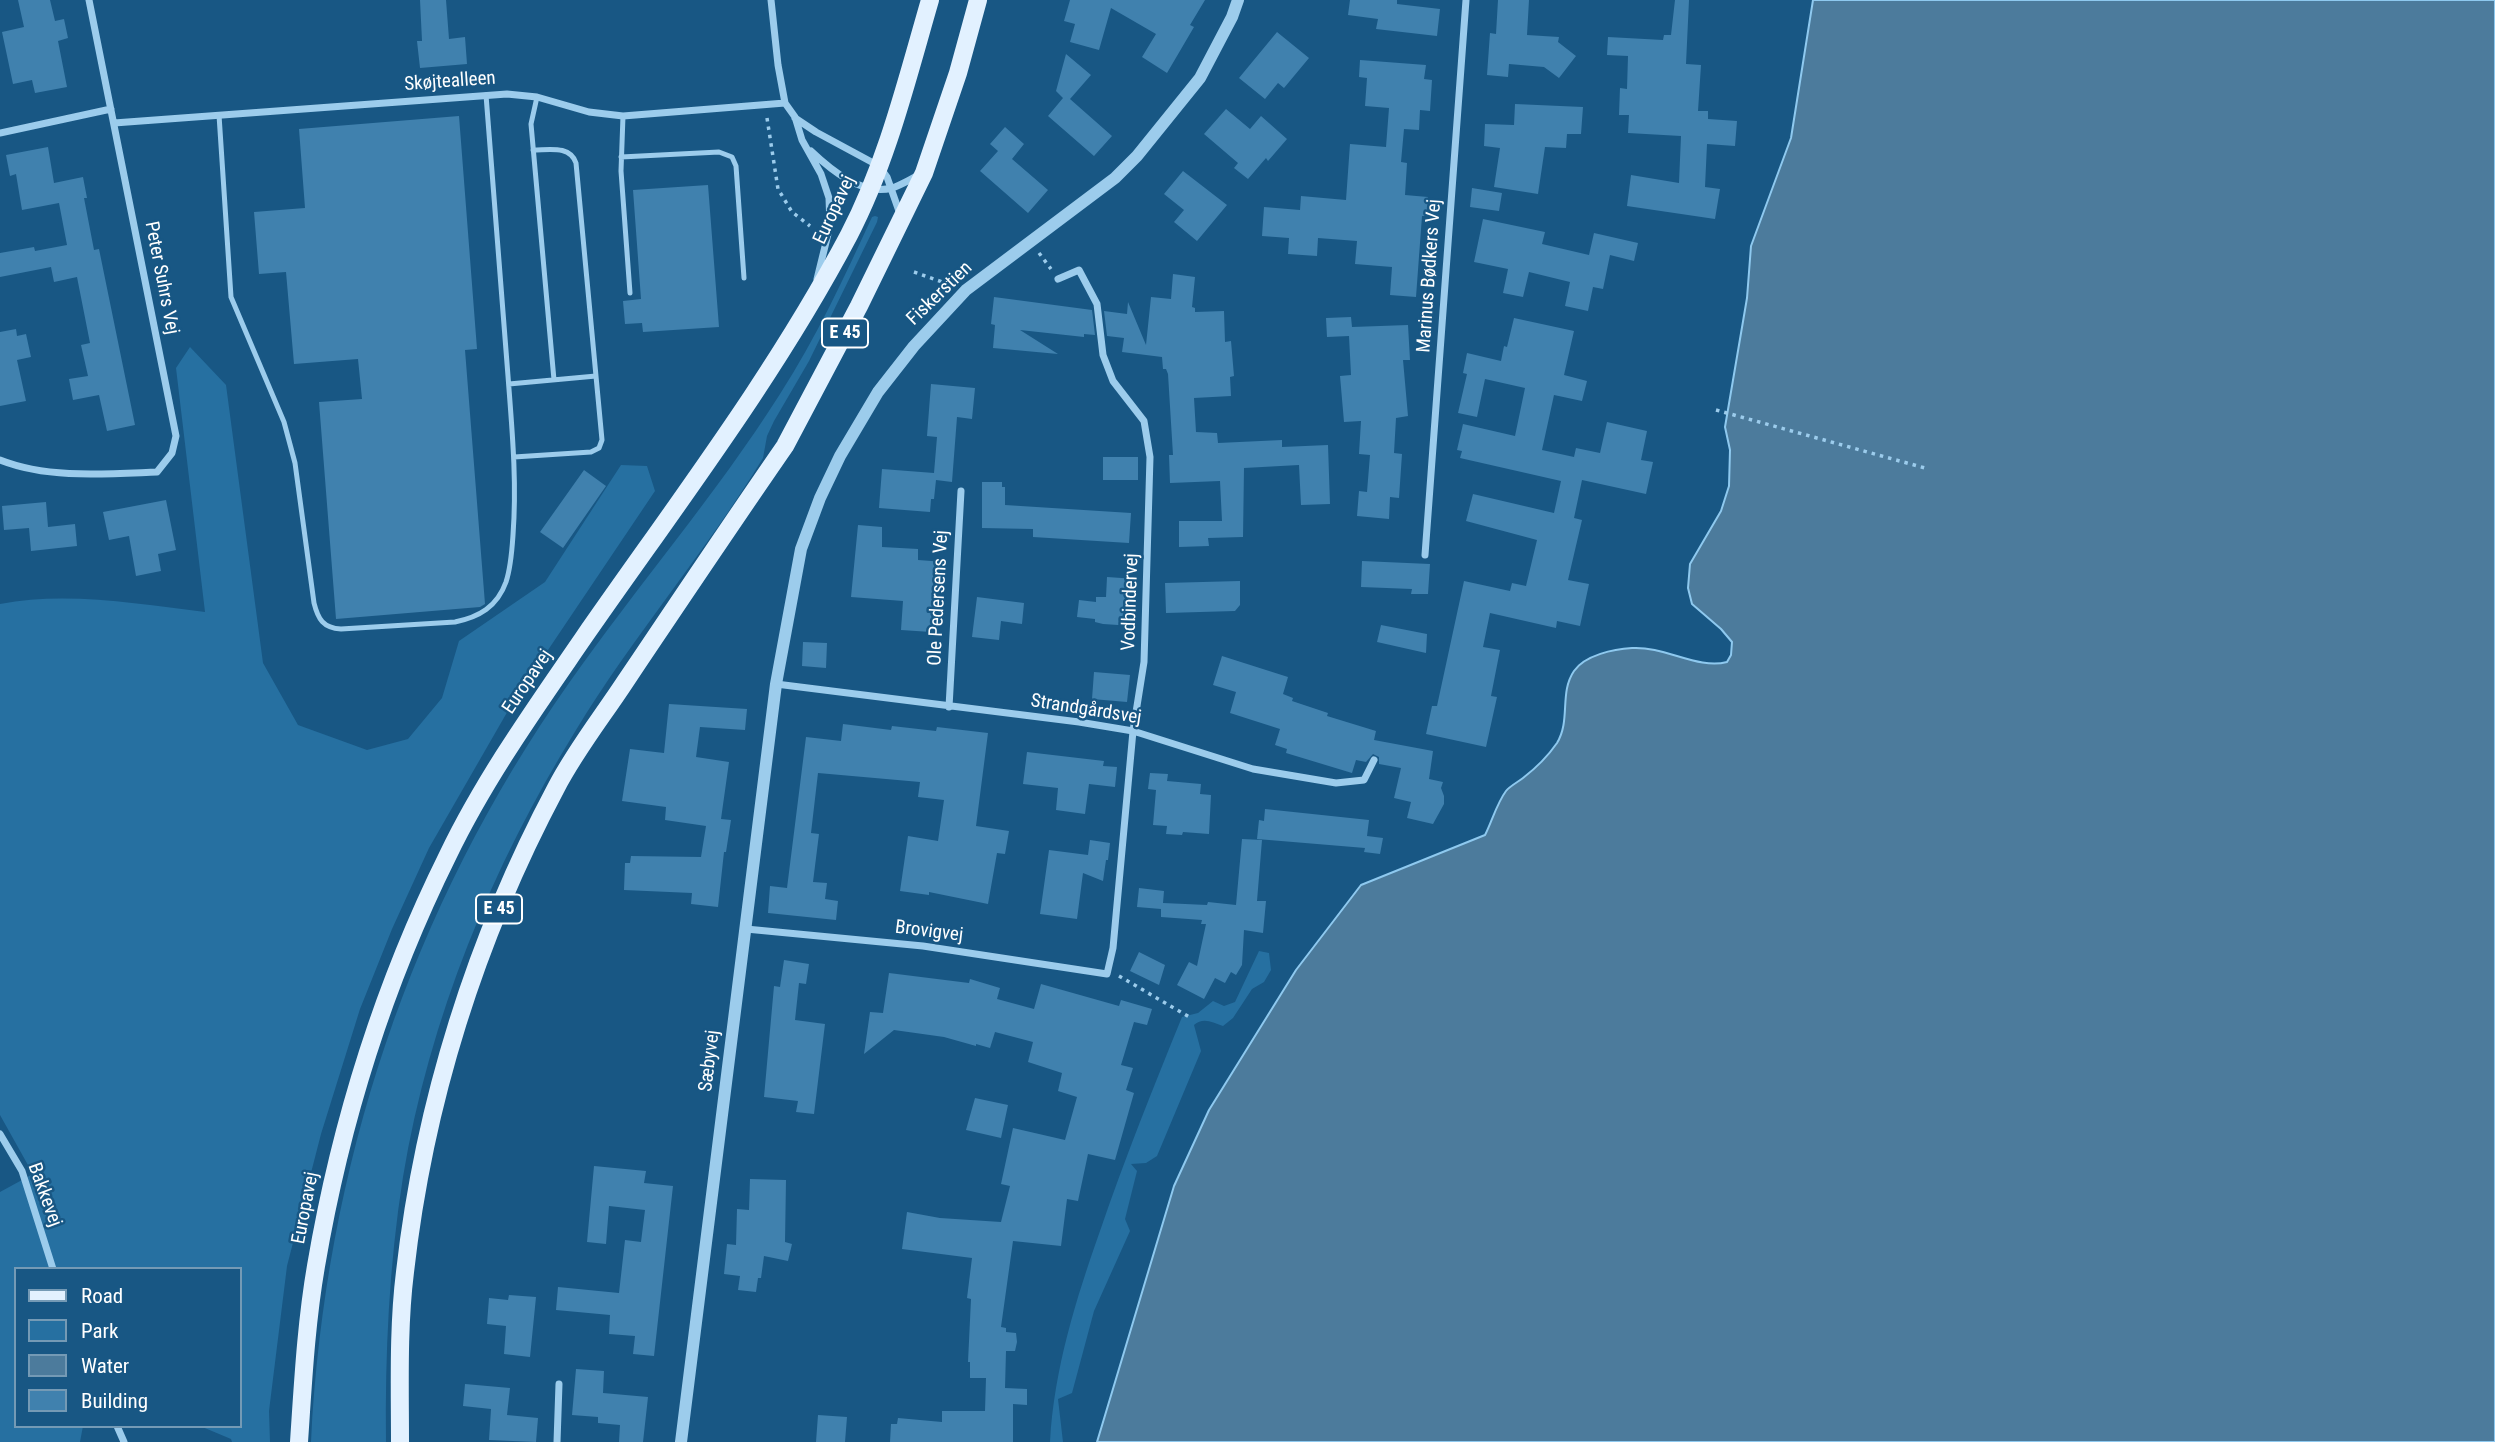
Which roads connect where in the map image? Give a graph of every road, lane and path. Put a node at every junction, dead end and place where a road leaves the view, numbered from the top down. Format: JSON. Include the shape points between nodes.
{"nodes":[{"id":1,"x":89,"y":0,"type":"edge"},
{"id":2,"x":771,"y":0,"type":"edge"},
{"id":3,"x":930,"y":0,"type":"edge"},
{"id":4,"x":978,"y":0,"type":"edge"},
{"id":5,"x":1238,"y":0,"type":"edge"},
{"id":6,"x":1466,"y":0,"type":"edge"},
{"id":7,"x":486,"y":95,"type":"junction"},
{"id":8,"x":537,"y":97,"type":"junction"},
{"id":9,"x":785,"y":103,"type":"junction"},
{"id":10,"x":766,"y":105,"type":"junction"},
{"id":11,"x":111,"y":109,"type":"junction"},
{"id":12,"x":219,"y":115,"type":"junction"},
{"id":13,"x":623,"y":116,"type":"junction"},
{"id":14,"x":795,"y":117,"type":"junction"},
{"id":15,"x":114,"y":123,"type":"junction"},
{"id":16,"x":0,"y":133,"type":"edge"},
{"id":17,"x":805,"y":145,"type":"junction"},
{"id":18,"x":533,"y":150,"type":"junction"},
{"id":19,"x":621,"y":157,"type":"junction"},
{"id":20,"x":878,"y":166,"type":"junction"},
{"id":21,"x":923,"y":173,"type":"junction"},
{"id":22,"x":869,"y":188,"type":"junction"},
{"id":23,"x":892,"y":188,"type":"junction"},
{"id":24,"x":901,"y":218,"type":"junction"},
{"id":25,"x":810,"y":226,"type":"dead end"},
{"id":26,"x":1031,"y":241,"type":"junction"},
{"id":27,"x":914,"y":272,"type":"dead end"},
{"id":28,"x":744,"y":278,"type":"dead end"},
{"id":29,"x":1058,"y":279,"type":"joint"},
{"id":30,"x":966,"y":290,"type":"junction"},
{"id":31,"x":630,"y":293,"type":"dead end"},
{"id":32,"x":810,"y":303,"type":"junction"},
{"id":33,"x":596,"y":376,"type":"junction"},
{"id":34,"x":554,"y":380,"type":"junction"},
{"id":35,"x":509,"y":384,"type":"junction"},
{"id":36,"x":1716,"y":410,"type":"dead end"},
{"id":37,"x":514,"y":457,"type":"junction"},
{"id":38,"x":0,"y":460,"type":"edge"},
{"id":39,"x":1926,"y":468,"type":"dead end"},
{"id":40,"x":961,"y":491,"type":"dead end"},
{"id":41,"x":1424,"y":555,"type":"dead end"},
{"id":42,"x":776,"y":684,"type":"junction"},
{"id":43,"x":949,"y":707,"type":"junction"},
{"id":44,"x":1133,"y":731,"type":"junction"},
{"id":45,"x":1374,"y":760,"type":"dead end"},
{"id":46,"x":746,"y":929,"type":"junction"},
{"id":47,"x":1107,"y":974,"type":"junction"},
{"id":48,"x":1191,"y":1018,"type":"dead end"},
{"id":49,"x":0,"y":1134,"type":"edge"},
{"id":50,"x":53,"y":1267,"type":"edge"},
{"id":51,"x":559,"y":1384,"type":"dead end"},
{"id":52,"x":299,"y":1442,"type":"edge"},
{"id":53,"x":400,"y":1442,"type":"edge"},
{"id":54,"x":557,"y":1442,"type":"edge"},
{"id":55,"x":681,"y":1442,"type":"edge"}],
"edges":[{"from":1,"to":11,"type":"street","name":"Peter Suhrs Vej"},
{"from":2,"to":9,"type":"street"},
{"from":3,"to":20,"type":"main road","name":"Europavej","number":"E 45"},
{"from":4,"to":21,"type":"main road","number":"E 45"},
{"from":5,"to":26,"type":"street","name":"Fiskerstien","via":[[1200,78],[1160,130],[1115,178]]},
{"from":6,"to":41,"type":"street","name":"Marinus Bødkers Vej"},
{"from":7,"to":8,"type":"street","name":"Skøjtealleen"},
{"from":7,"to":12,"type":"street","name":"Skøjtealleen"},
{"from":7,"to":35,"type":"lane"},
{"from":8,"to":13,"type":"street","name":"Skøjtealleen"},
{"from":8,"to":18,"type":"lane"},
{"from":9,"to":10,"type":"street","name":"Skøjtealleen"},
{"from":9,"to":14,"type":"street"},
{"from":10,"to":13,"type":"street","name":"Skøjtealleen"},
{"from":10,"to":25,"type":"path","via":[[778,189],[792,212]]},
{"from":11,"to":15,"type":"street","name":"Peter Suhrs Vej"},
{"from":11,"to":16,"type":"street"},
{"from":12,"to":15,"type":"street","name":"Skøjtealleen"},
{"from":12,"to":37,"type":"lane","via":[[231,296],[284,422],[295,463],[314,603],[322,623],[341,629],[455,622],[487,611],[499,597],[511,560]]},
{"from":13,"to":19,"type":"lane"},
{"from":14,"to":17,"type":"street"},
{"from":14,"to":20,"type":"street"},
{"from":15,"to":38,"type":"street","name":"Peter Suhrs Vej","via":[[176,436],[172,453],[157,472],[84,475]]},
{"from":17,"to":22,"type":"street","via":[[839,174]]},
{"from":17,"to":32,"type":"street","via":[[821,174],[831,212]]},
{"from":18,"to":33,"type":"lane","via":[[566,151],[576,163]]},
{"from":18,"to":34,"type":"lane"},
{"from":19,"to":28,"type":"lane","via":[[719,152],[732,157]]},
{"from":19,"to":31,"type":"lane"},
{"from":20,"to":22,"type":"main road","name":"Europavej","number":"E 45"},
{"from":20,"to":23,"type":"street"},
{"from":21,"to":23,"type":"street"},
{"from":21,"to":24,"type":"main road","number":"E 45"},
{"from":22,"to":23,"type":"street"},
{"from":22,"to":32,"type":"main road","name":"Europavej","number":"E 45"},
{"from":23,"to":24,"type":"street"},
{"from":24,"to":53,"type":"main road","number":"E 45","via":[[785,446],[557,785],[512,877],[475,968],[441,1077],[419,1176],[404,1274]]},
{"from":26,"to":29,"type":"path"},
{"from":26,"to":30,"type":"street","name":"Fiskerstien"},
{"from":27,"to":30,"type":"path"},
{"from":29,"to":44,"type":"street","name":"Vodbindervej","via":[[1079,270],[1097,304],[1102,355],[1113,380],[1144,421],[1150,457],[1144,662]]},
{"from":30,"to":42,"type":"street","name":"Fiskerstien","via":[[878,392],[840,456],[801,549]]},
{"from":32,"to":52,"type":"main road","name":"Europavej","number":"E 45","via":[[484,788],[408,943],[370,1046],[336,1166],[315,1269]]},
{"from":33,"to":34,"type":"lane"},
{"from":33,"to":37,"type":"lane","via":[[599,448]]},
{"from":34,"to":35,"type":"lane"},
{"from":35,"to":37,"type":"lane"},
{"from":36,"to":39,"type":"path"},
{"from":40,"to":43,"type":"street","name":"Ole Pedersens Vej"},
{"from":42,"to":43,"type":"street","name":"Strandgårdsvej"},
{"from":42,"to":46,"type":"street","name":"Sæbyvej"},
{"from":43,"to":44,"type":"street","name":"Strandgårdsvej"},
{"from":44,"to":45,"type":"street","name":"Strandgårdsvej","via":[[1253,769],[1336,783],[1364,780]]},
{"from":44,"to":47,"type":"street","name":"Vodbindervej","via":[[1114,948]]},
{"from":46,"to":47,"type":"street","name":"Brovigvej","via":[[923,946]]},
{"from":46,"to":55,"type":"street","name":"Sæbyvej"},
{"from":47,"to":48,"type":"path","via":[[1124,977]]},
{"from":49,"to":50,"type":"street","name":"Bakkevej","via":[[22,1171]]},
{"from":51,"to":54,"type":"street"}]}
